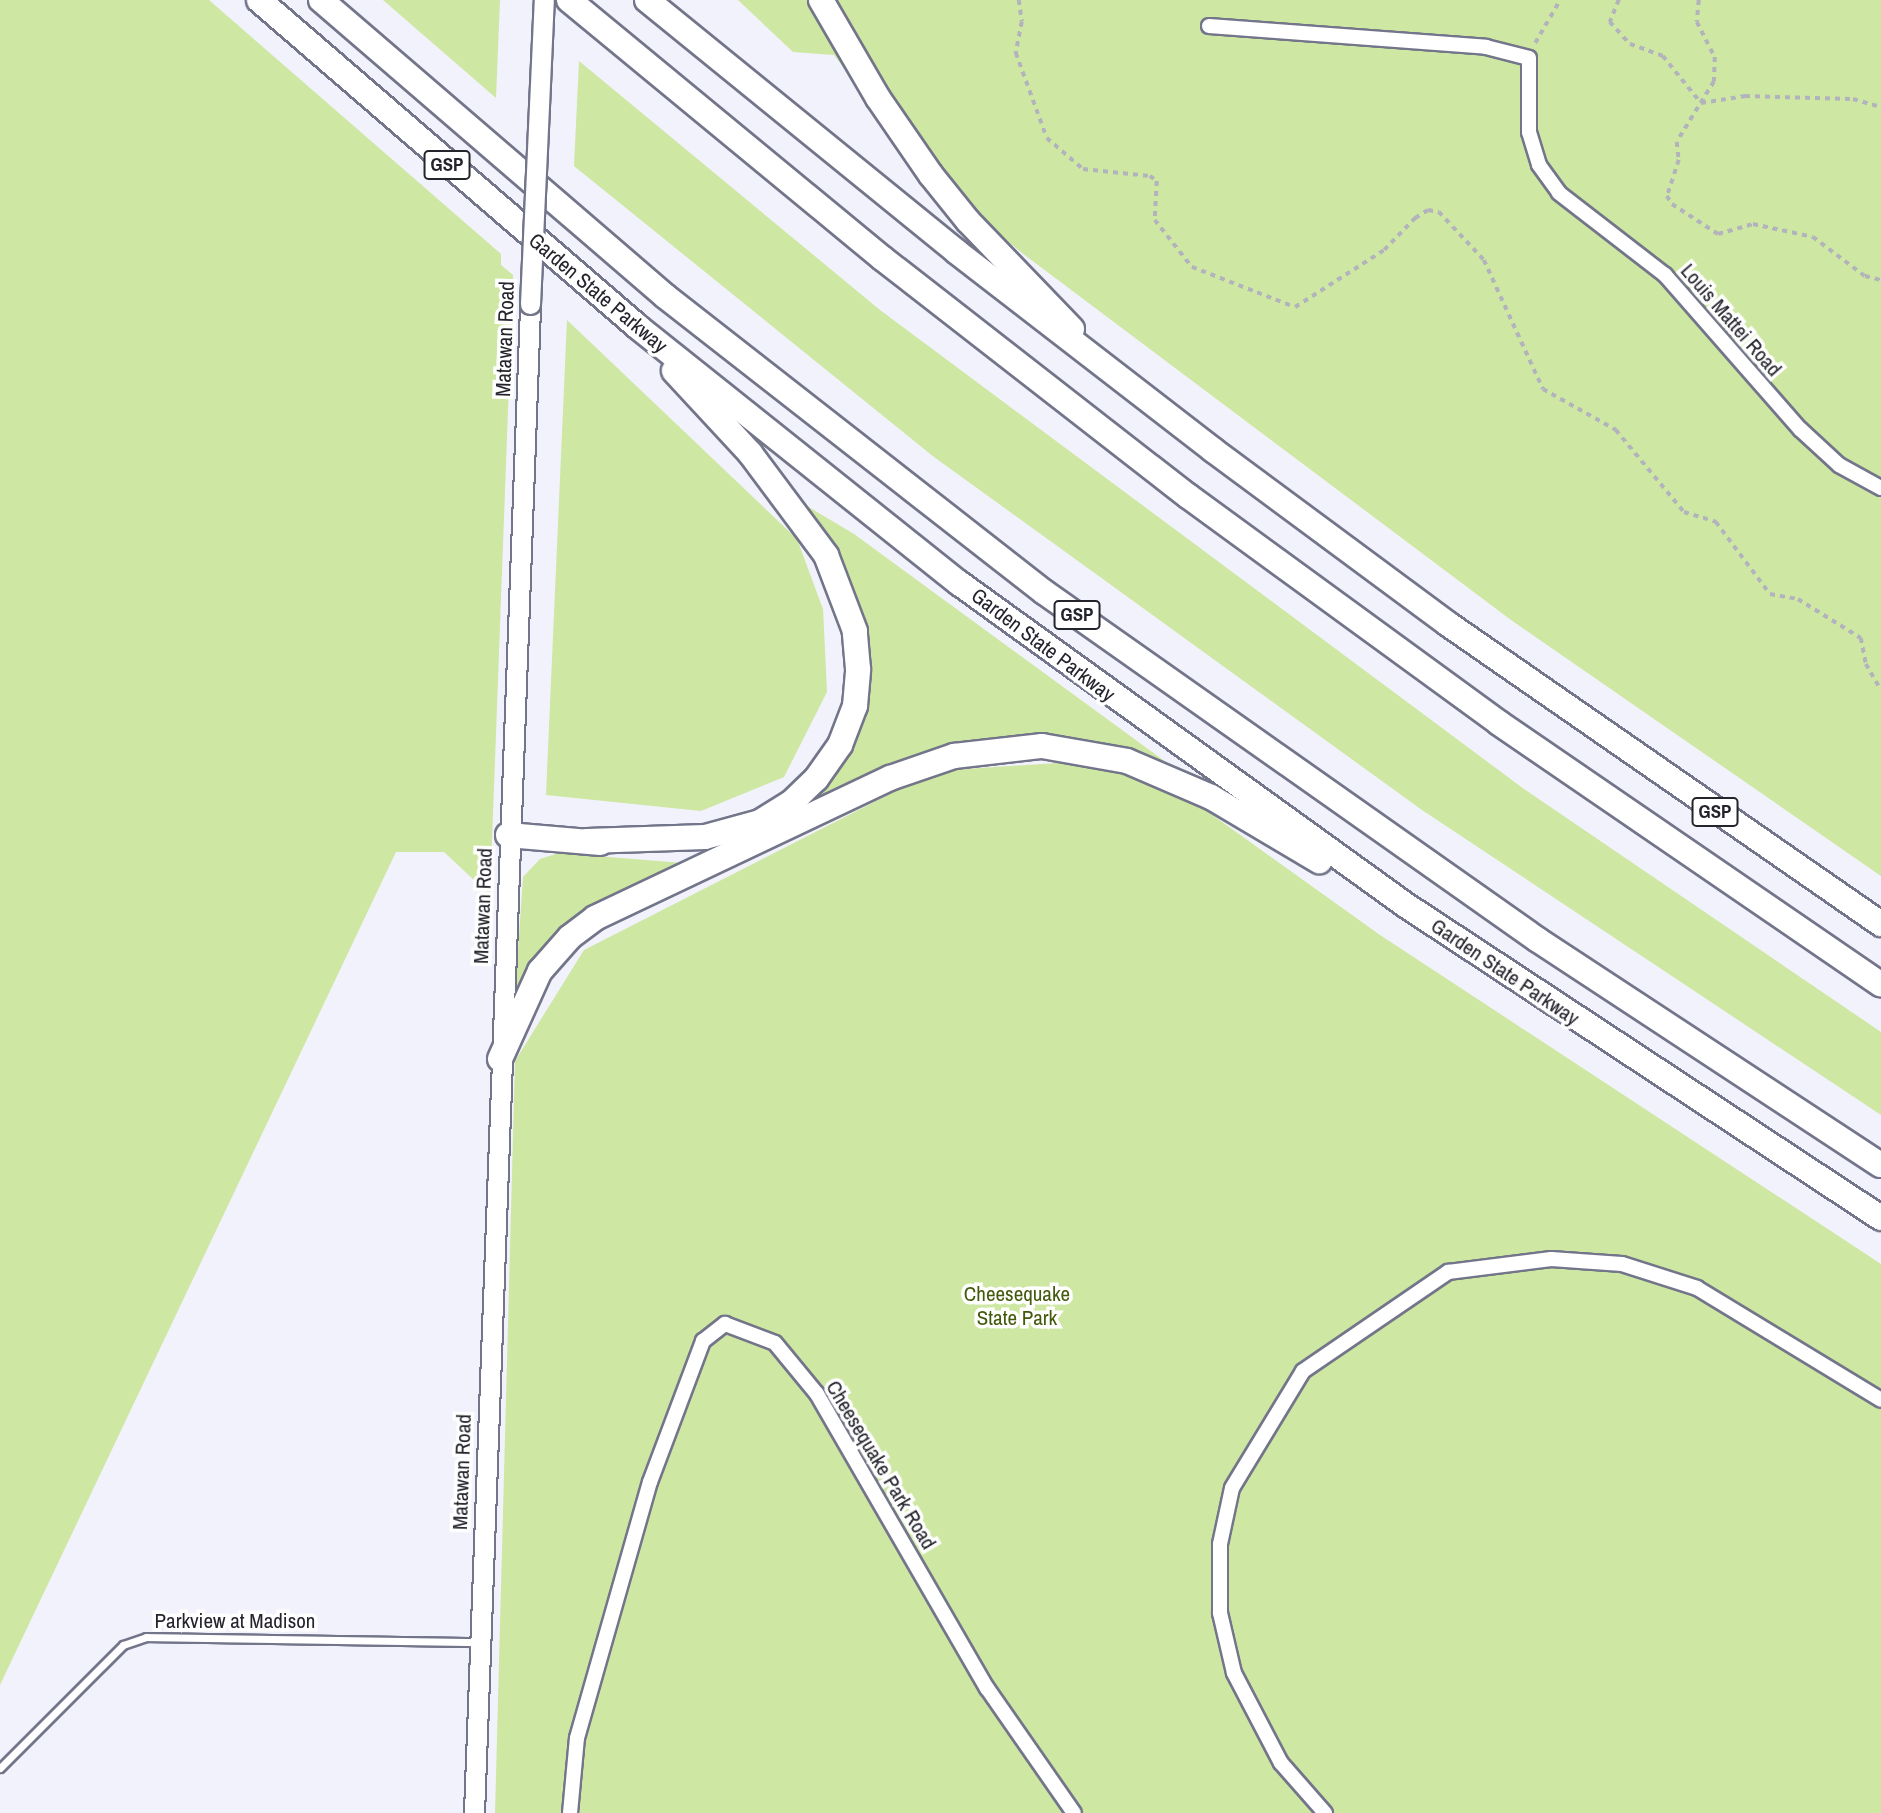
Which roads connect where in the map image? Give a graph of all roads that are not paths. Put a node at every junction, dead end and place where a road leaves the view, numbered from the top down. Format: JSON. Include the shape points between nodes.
{"nodes":[{"id":1,"x":259,"y":0,"type":"edge"},
{"id":2,"x":321,"y":0,"type":"edge"},
{"id":3,"x":544,"y":0,"type":"edge"},
{"id":4,"x":569,"y":0,"type":"edge"},
{"id":5,"x":647,"y":0,"type":"edge"},
{"id":6,"x":821,"y":0,"type":"edge"},
{"id":7,"x":1209,"y":26,"type":"dead end"},
{"id":8,"x":638,"y":327,"type":"junction"},
{"id":9,"x":1112,"y":374,"type":"junction"},
{"id":10,"x":1881,"y":488,"type":"edge"},
{"id":11,"x":508,"y":835,"type":"junction"},
{"id":12,"x":587,"y":841,"type":"junction"},
{"id":13,"x":734,"y":849,"type":"junction"},
{"id":14,"x":1404,"y":904,"type":"junction"},
{"id":15,"x":1881,"y":924,"type":"edge"},
{"id":16,"x":1881,"y":985,"type":"edge"},
{"id":17,"x":499,"y":1059,"type":"junction"},
{"id":18,"x":1881,"y":1164,"type":"edge"},
{"id":19,"x":1881,"y":1218,"type":"edge"},
{"id":20,"x":1881,"y":1401,"type":"edge"},
{"id":21,"x":479,"y":1642,"type":"junction"},
{"id":22,"x":0,"y":1768,"type":"edge"},
{"id":23,"x":474,"y":1813,"type":"edge"},
{"id":24,"x":570,"y":1813,"type":"edge"},
{"id":25,"x":1074,"y":1813,"type":"edge"},
{"id":26,"x":1325,"y":1813,"type":"edge"}],
"edges":[{"from":1,"to":8,"type":"highway","name":"Garden State Parkway","number":"GSP"},
{"from":2,"to":18,"type":"highway","name":"Garden State Parkway","number":"GSP","via":[[665,296],[1045,592],[1538,940]]},
{"from":3,"to":11,"type":"main road","name":"Matawan Road","bridge":true},
{"from":4,"to":16,"type":"highway","number":"GSP","via":[[872,250],[1188,496],[1499,723]]},
{"from":5,"to":9,"type":"highway","number":"GSP"},
{"from":6,"to":9,"type":"highway","via":[[878,98],[932,175]]},
{"from":7,"to":10,"type":"street","name":"Louis Mattei Road","via":[[1486,47],[1528,58],[1529,132],[1539,165],[1559,193],[1611,238],[1665,275],[1800,429],[1839,465]]},
{"from":8,"to":12,"type":"highway","via":[[703,407],[743,444],[815,536],[851,613],[858,687],[848,725],[829,763],[803,793],[768,818],[742,830],[705,837]]},
{"from":8,"to":14,"type":"highway","name":"Garden State Parkway","number":"GSP","via":[[959,583]]},
{"from":9,"to":15,"type":"highway","number":"GSP","via":[[1448,624]]},
{"from":11,"to":12,"type":"highway"},
{"from":11,"to":17,"type":"main road","name":"Matawan Road"},
{"from":12,"to":13,"type":"highway","via":[[669,852]]},
{"from":13,"to":14,"type":"highway","via":[[933,762],[997,748],[1064,748],[1127,761],[1170,777]]},
{"from":13,"to":17,"type":"highway","via":[[624,901],[569,937],[531,987]]},
{"from":14,"to":19,"type":"highway","name":"Garden State Parkway","number":"GSP"},
{"from":17,"to":21,"type":"main road","name":"Matawan Road"},
{"from":20,"to":26,"type":"street","via":[[1697,1288],[1622,1264],[1551,1259],[1448,1272],[1303,1371],[1232,1488],[1220,1544],[1220,1613],[1234,1673],[1281,1763]]},
{"from":21,"to":22,"type":"lane","name":"Parkview at Madison","via":[[146,1637],[123,1646]]},
{"from":21,"to":23,"type":"main road","name":"Matawan Road"},
{"from":24,"to":25,"type":"street","name":"Cheesequake Park Road","via":[[577,1738],[650,1482],[703,1342],[725,1324],[775,1343],[817,1394],[987,1688]]}]}
